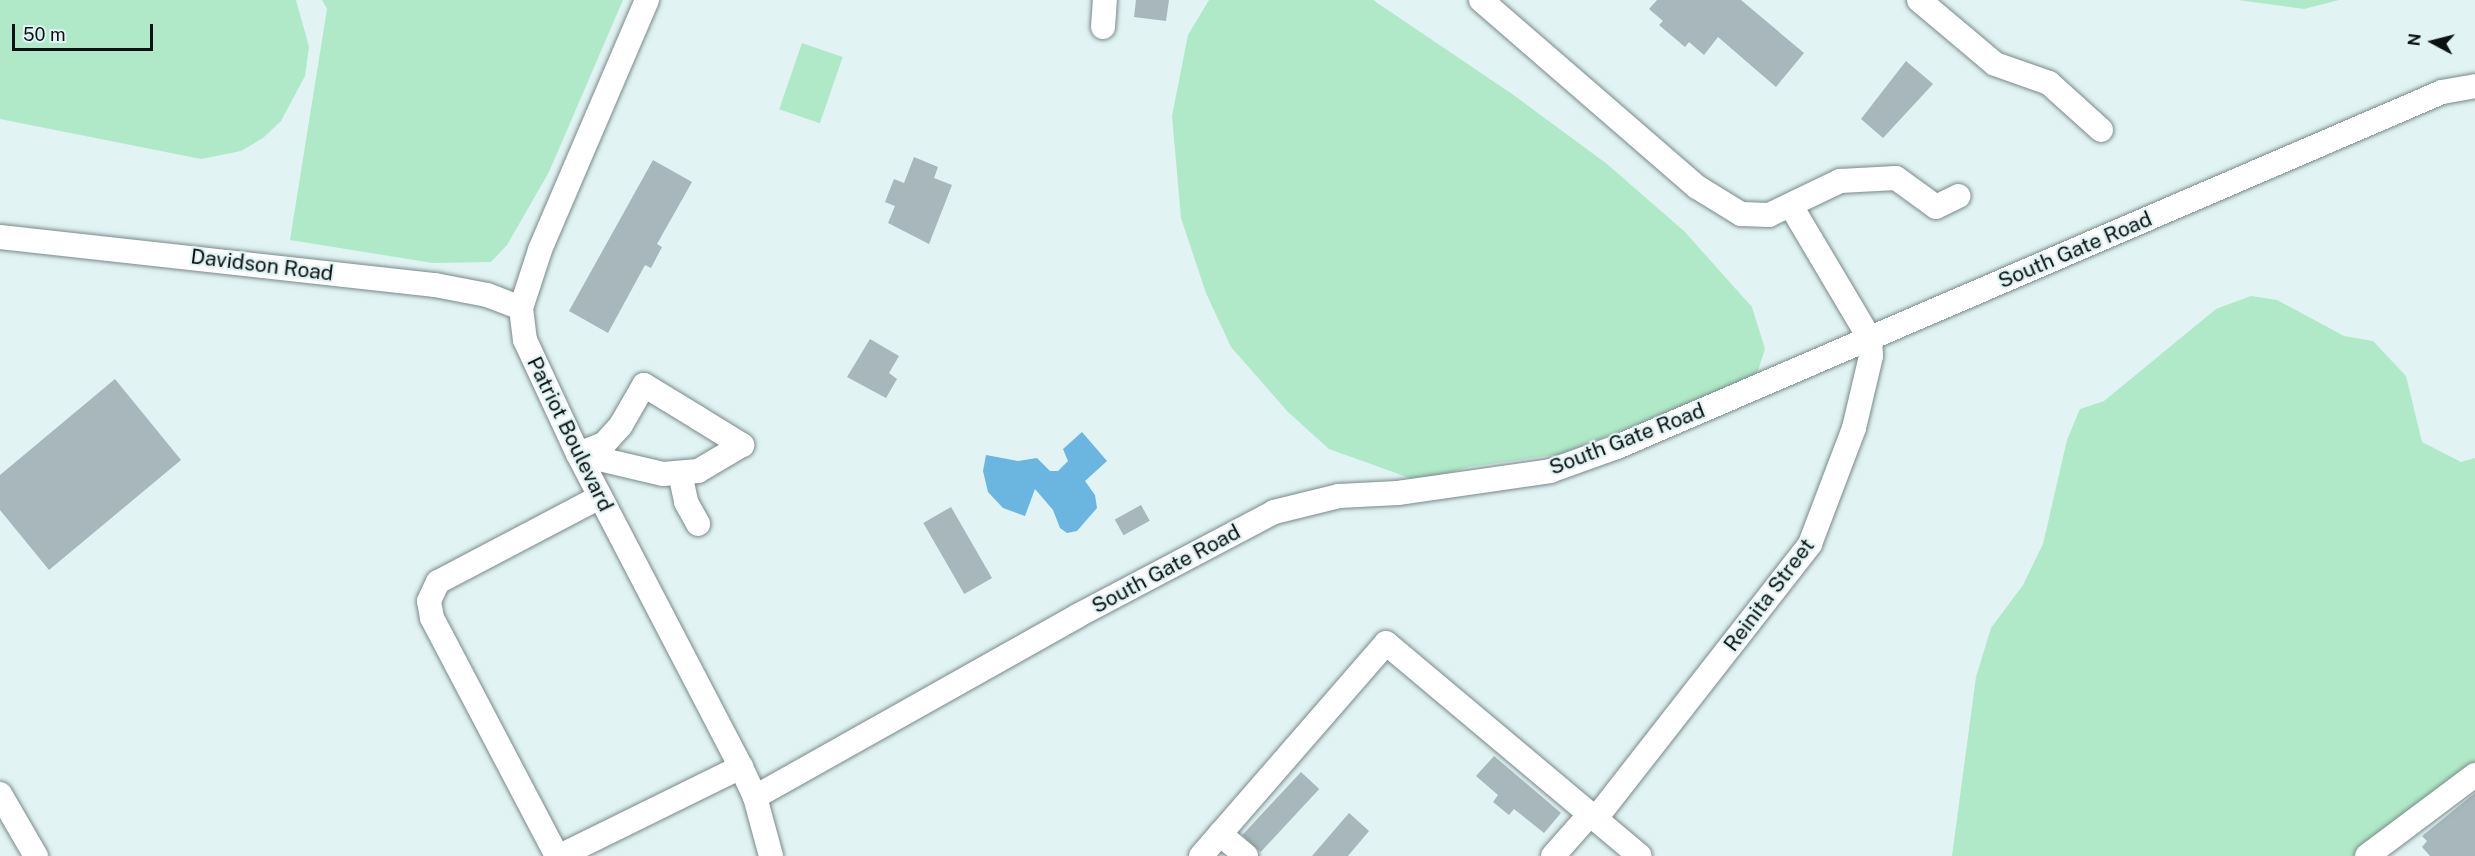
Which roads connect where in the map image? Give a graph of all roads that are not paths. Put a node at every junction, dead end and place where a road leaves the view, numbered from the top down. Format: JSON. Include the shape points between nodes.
{"nodes":[{"id":1,"x":647,"y":0,"type":"edge"},
{"id":2,"x":1105,"y":0,"type":"edge"},
{"id":3,"x":1481,"y":0,"type":"edge"},
{"id":4,"x":1919,"y":0,"type":"edge"},
{"id":5,"x":1103,"y":27,"type":"dead end"},
{"id":6,"x":2475,"y":86,"type":"edge"},
{"id":7,"x":2101,"y":130,"type":"dead end"},
{"id":8,"x":1959,"y":196,"type":"dead end"},
{"id":9,"x":1791,"y":207,"type":"junction"},
{"id":10,"x":0,"y":237,"type":"edge"},
{"id":11,"x":521,"y":308,"type":"junction"},
{"id":12,"x":1870,"y":339,"type":"junction"},
{"id":13,"x":578,"y":454,"type":"junction"},
{"id":14,"x":680,"y":473,"type":"junction"},
{"id":15,"x":600,"y":497,"type":"junction"},
{"id":16,"x":698,"y":524,"type":"dead end"},
{"id":17,"x":741,"y":767,"type":"junction"},
{"id":18,"x":2475,"y":775,"type":"edge"},
{"id":19,"x":0,"y":794,"type":"edge"},
{"id":20,"x":755,"y":797,"type":"junction"},
{"id":21,"x":1594,"y":815,"type":"junction"},
{"id":22,"x":1220,"y":834,"type":"junction"},
{"id":23,"x":36,"y":856,"type":"edge"},
{"id":24,"x":559,"y":856,"type":"edge"},
{"id":25,"x":771,"y":856,"type":"edge"},
{"id":26,"x":1202,"y":856,"type":"edge"},
{"id":27,"x":1246,"y":856,"type":"edge"},
{"id":28,"x":1553,"y":856,"type":"edge"},
{"id":29,"x":1640,"y":856,"type":"edge"},
{"id":30,"x":2367,"y":856,"type":"edge"}],
"edges":[{"from":1,"to":11,"type":"street","name":"Patriot Boulevard","via":[[540,250]]},
{"from":2,"to":5,"type":"street"},
{"from":3,"to":9,"type":"street","via":[[1720,204],[1741,214],[1769,215]]},
{"from":4,"to":7,"type":"street","via":[[1995,64],[2049,83]]},
{"from":6,"to":12,"type":"street","name":"South Gate Road","via":[[2442,92]]},
{"from":8,"to":9,"type":"street","via":[[1936,207],[1896,178],[1840,181]]},
{"from":9,"to":12,"type":"street"},
{"from":10,"to":11,"type":"street","name":"Davidson Road","via":[[435,285],[487,295]]},
{"from":11,"to":13,"type":"street","name":"Patriot Boulevard","via":[[525,340],[537,371]]},
{"from":12,"to":20,"type":"street","name":"South Gate Road","via":[[1617,447],[1550,471],[1398,494],[1340,496],[1274,512],[1077,616]]},
{"from":12,"to":21,"type":"street","name":"Reinita Street","via":[[1871,356],[1854,428],[1810,544]]},
{"from":13,"to":14,"type":"street","via":[[663,474]]},
{"from":13,"to":14,"type":"street","via":[[604,444],[621,425],[644,385],[742,445],[698,471]]},
{"from":13,"to":15,"type":"street","name":"Patriot Boulevard"},
{"from":14,"to":16,"type":"street","via":[[686,502]]},
{"from":15,"to":17,"type":"street","name":"Patriot Boulevard"},
{"from":15,"to":24,"type":"street","via":[[438,582],[429,601],[432,618]]},
{"from":17,"to":20,"type":"street","name":"Patriot Boulevard"},
{"from":17,"to":24,"type":"street"},
{"from":18,"to":30,"type":"street"},
{"from":19,"to":23,"type":"street"},
{"from":20,"to":25,"type":"street","name":"Patriot Boulevard"},
{"from":21,"to":22,"type":"street","via":[[1386,643]]},
{"from":21,"to":28,"type":"street","name":"Reinita Street"},
{"from":21,"to":29,"type":"street"},
{"from":22,"to":26,"type":"street"},
{"from":22,"to":27,"type":"street"}]}
